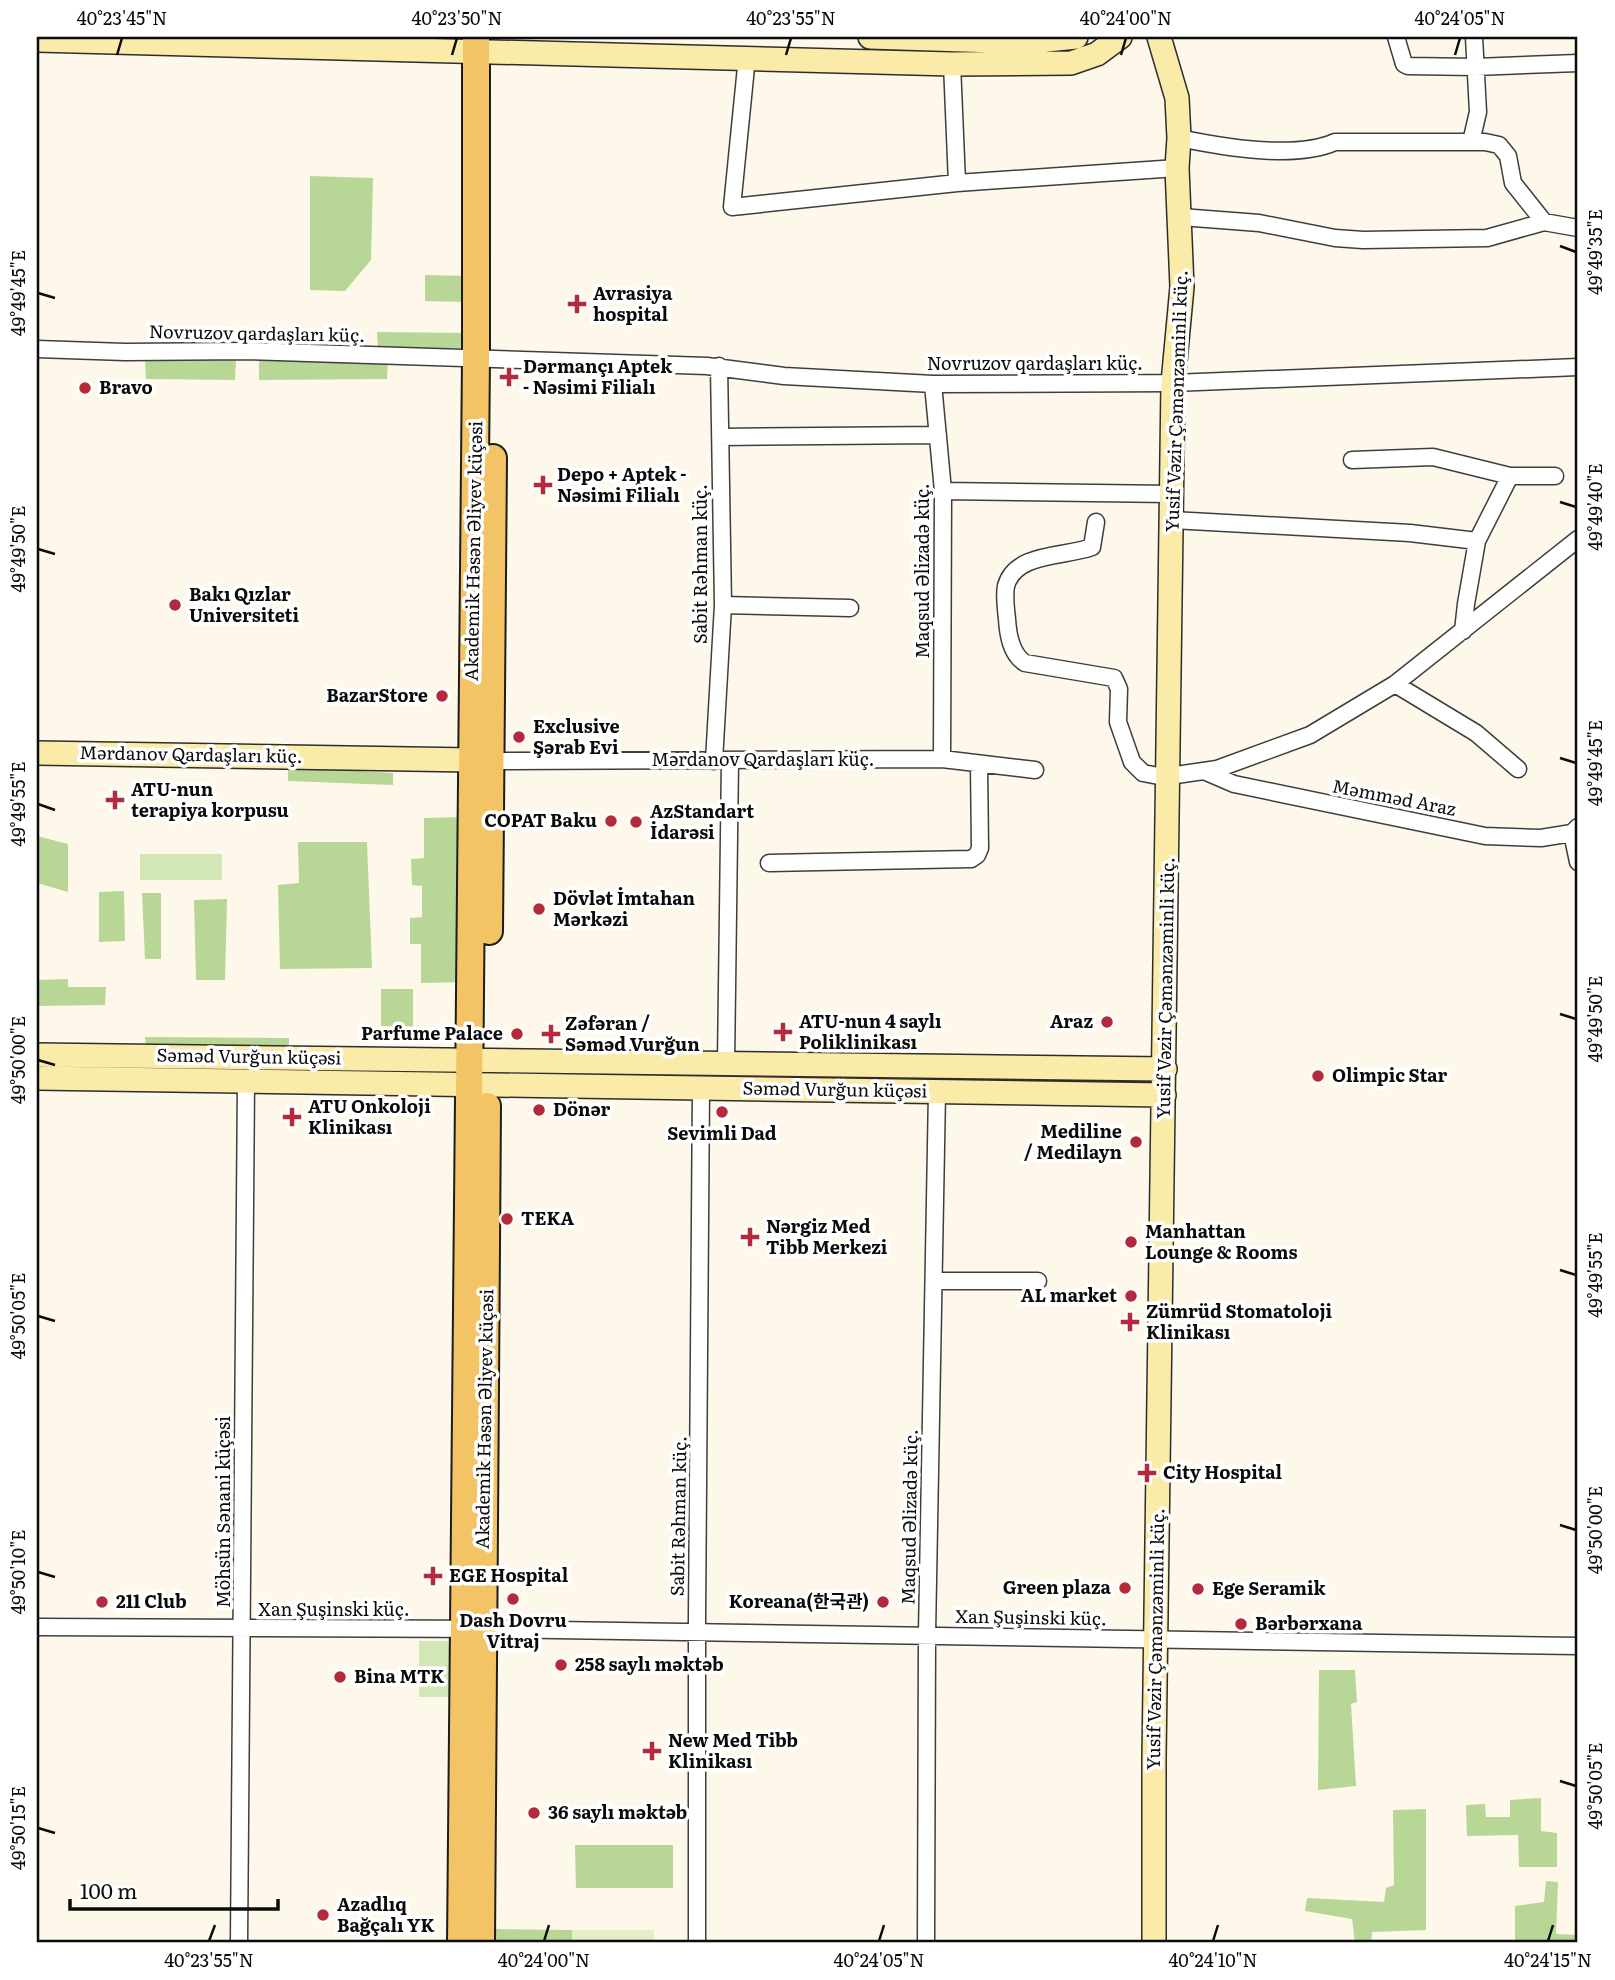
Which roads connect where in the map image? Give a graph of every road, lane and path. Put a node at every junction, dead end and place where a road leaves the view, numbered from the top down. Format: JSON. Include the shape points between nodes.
{"nodes":[{"id":1,"x":869,"y":37,"type":"edge"},
{"id":2,"x":1076,"y":37,"type":"edge"},
{"id":3,"x":1120,"y":37,"type":"edge"},
{"id":4,"x":1159,"y":37,"type":"edge"},
{"id":5,"x":1396,"y":37,"type":"edge"},
{"id":6,"x":1474,"y":37,"type":"edge"},
{"id":7,"x":37,"y":40,"type":"edge"},
{"id":8,"x":486,"y":51,"type":"edge"},
{"id":9,"x":747,"y":57,"type":"junction"},
{"id":10,"x":866,"y":61,"type":"junction"},
{"id":11,"x":1578,"y":63,"type":"edge"},
{"id":12,"x":952,"y":64,"type":"junction"},
{"id":13,"x":1476,"y":67,"type":"junction"},
{"id":14,"x":1179,"y":138,"type":"junction"},
{"id":15,"x":1471,"y":142,"type":"junction"},
{"id":16,"x":1177,"y":168,"type":"junction"},
{"id":17,"x":957,"y":183,"type":"junction"},
{"id":18,"x":1181,"y":217,"type":"junction"},
{"id":19,"x":1544,"y":222,"type":"junction"},
{"id":20,"x":1578,"y":228,"type":"edge"},
{"id":21,"x":37,"y":349,"type":"edge"},
{"id":22,"x":484,"y":358,"type":"junction"},
{"id":23,"x":719,"y":366,"type":"junction"},
{"id":24,"x":1578,"y":367,"type":"edge"},
{"id":25,"x":1173,"y":383,"type":"junction"},
{"id":26,"x":933,"y":384,"type":"junction"},
{"id":27,"x":938,"y":435,"type":"junction"},
{"id":28,"x":720,"y":437,"type":"junction"},
{"id":29,"x":1352,"y":460,"type":"dead end"},
{"id":30,"x":1555,"y":476,"type":"dead end"},
{"id":31,"x":1510,"y":477,"type":"junction"},
{"id":32,"x":943,"y":491,"type":"junction"},
{"id":33,"x":1171,"y":494,"type":"junction"},
{"id":34,"x":1172,"y":520,"type":"junction"},
{"id":35,"x":1096,"y":522,"type":"dead end"},
{"id":36,"x":1578,"y":539,"type":"edge"},
{"id":37,"x":1477,"y":541,"type":"junction"},
{"id":38,"x":723,"y":605,"type":"junction"},
{"id":39,"x":850,"y":608,"type":"dead end"},
{"id":40,"x":1463,"y":631,"type":"junction"},
{"id":41,"x":1395,"y":684,"type":"junction"},
{"id":42,"x":37,"y":752,"type":"edge"},
{"id":43,"x":942,"y":759,"type":"junction"},
{"id":44,"x":481,"y":761,"type":"junction"},
{"id":45,"x":722,"y":761,"type":"junction"},
{"id":46,"x":979,"y":764,"type":"junction"},
{"id":47,"x":1518,"y":769,"type":"dead end"},
{"id":48,"x":1035,"y":770,"type":"dead end"},
{"id":49,"x":1204,"y":771,"type":"junction"},
{"id":50,"x":1169,"y":777,"type":"junction"},
{"id":51,"x":1575,"y":830,"type":"edge"},
{"id":52,"x":1578,"y":862,"type":"edge"},
{"id":53,"x":769,"y":863,"type":"dead end"},
{"id":54,"x":37,"y":1055,"type":"edge"},
{"id":55,"x":320,"y":1058,"type":"junction"},
{"id":56,"x":726,"y":1063,"type":"junction"},
{"id":57,"x":1164,"y":1069,"type":"junction"},
{"id":58,"x":480,"y":1072,"type":"junction"},
{"id":59,"x":37,"y":1078,"type":"edge"},
{"id":60,"x":246,"y":1082,"type":"junction"},
{"id":61,"x":320,"y":1083,"type":"junction"},
{"id":62,"x":701,"y":1088,"type":"junction"},
{"id":63,"x":937,"y":1092,"type":"junction"},
{"id":64,"x":1164,"y":1095,"type":"junction"},
{"id":65,"x":934,"y":1280,"type":"junction"},
{"id":66,"x":1038,"y":1281,"type":"dead end"},
{"id":67,"x":37,"y":1627,"type":"edge"},
{"id":68,"x":242,"y":1629,"type":"junction"},
{"id":69,"x":472,"y":1629,"type":"junction"},
{"id":70,"x":698,"y":1633,"type":"junction"},
{"id":71,"x":927,"y":1634,"type":"junction"},
{"id":72,"x":1156,"y":1640,"type":"junction"},
{"id":73,"x":1578,"y":1646,"type":"edge"},
{"id":74,"x":239,"y":1943,"type":"edge"},
{"id":75,"x":461,"y":1943,"type":"edge"},
{"id":76,"x":481,"y":1943,"type":"edge"},
{"id":77,"x":697,"y":1943,"type":"edge"},
{"id":78,"x":926,"y":1943,"type":"edge"},
{"id":79,"x":1154,"y":1943,"type":"edge"}],
"edges":[{"from":1,"to":2,"type":"main road","via":[[1027,42]]},
{"from":1,"to":10,"type":"main road"},
{"from":3,"to":12,"type":"main road","via":[[1097,54],[1071,62]]},
{"from":4,"to":14,"type":"main road","name":"Yusif Vəzir Çəmənzəminli küç.","via":[[1177,98]]},
{"from":5,"to":13,"type":"street","via":[[1408,66]]},
{"from":6,"to":13,"type":"street"},
{"from":7,"to":8,"type":"main road"},
{"from":8,"to":9,"type":"main road"},
{"from":8,"to":22,"type":"main road","name":"Akademik Həsən Əliyev küçəsi"},
{"from":9,"to":10,"type":"main road"},
{"from":9,"to":17,"type":"street","via":[[732,207]]},
{"from":10,"to":12,"type":"main road"},
{"from":11,"to":13,"type":"street"},
{"from":12,"to":17,"type":"street"},
{"from":13,"to":15,"type":"street","via":[[1478,112]]},
{"from":14,"to":15,"type":"street","via":[[1238,150],[1318,149],[1335,142]]},
{"from":14,"to":16,"type":"main road","name":"Yusif Vəzir Çəmənzəminli küç."},
{"from":15,"to":19,"type":"street","via":[[1499,145],[1504,150],[1513,183]]},
{"from":16,"to":17,"type":"street"},
{"from":16,"to":18,"type":"main road","name":"Yusif Vəzir Çəmənzəminli küç."},
{"from":18,"to":19,"type":"street","via":[[1259,223],[1363,240],[1487,238]]},
{"from":18,"to":25,"type":"main road","name":"Yusif Vəzir Çəmənzəminli küç.","via":[[1182,287]]},
{"from":19,"to":20,"type":"street"},
{"from":21,"to":22,"type":"street","name":"Novruzov qardaşları küç."},
{"from":22,"to":23,"type":"street","name":"Novruzov qardaşları küç."},
{"from":22,"to":44,"type":"main road","name":"Akademik Həsən Əliyev küçəsi"},
{"from":23,"to":26,"type":"street","name":"Novruzov qardaşları küç.","via":[[784,376]]},
{"from":23,"to":28,"type":"street","name":"Sabit Rəhman küç."},
{"from":24,"to":25,"type":"street","name":"Novruzov qardaşları küç."},
{"from":25,"to":26,"type":"street","name":"Novruzov qardaşları küç."},
{"from":25,"to":33,"type":"main road","name":"Yusif Vəzir Çəmənzəminli küç."},
{"from":26,"to":27,"type":"street","name":"Maqsud Əlizadə küç."},
{"from":27,"to":28,"type":"street"},
{"from":27,"to":32,"type":"street","name":"Maqsud Əlizadə küç."},
{"from":28,"to":38,"type":"street","name":"Sabit Rəhman küç."},
{"from":29,"to":31,"type":"street","via":[[1433,457]]},
{"from":30,"to":31,"type":"street"},
{"from":31,"to":37,"type":"street"},
{"from":32,"to":33,"type":"street"},
{"from":32,"to":43,"type":"street","name":"Maqsud Əlizadə küç."},
{"from":33,"to":34,"type":"main road","name":"Yusif Vəzir Çəmənzəminli küç."},
{"from":34,"to":37,"type":"street"},
{"from":34,"to":50,"type":"main road","name":"Yusif Vəzir Çəmənzəminli küç."},
{"from":35,"to":50,"type":"street","via":[[1092,547],[1032,561],[1011,576],[1006,587],[1008,634],[1015,654],[1025,663],[1114,678],[1119,689],[1118,722],[1132,762],[1143,773]]},
{"from":36,"to":40,"type":"street"},
{"from":37,"to":40,"type":"street"},
{"from":38,"to":39,"type":"street"},
{"from":38,"to":45,"type":"street","name":"Sabit Rəhman küç."},
{"from":40,"to":41,"type":"street"},
{"from":41,"to":47,"type":"street","via":[[1476,733]]},
{"from":41,"to":49,"type":"street","via":[[1310,735]]},
{"from":42,"to":44,"type":"main road","name":"Mərdanov Qardaşları küç."},
{"from":43,"to":45,"type":"street","name":"Mərdanov Qardaşları küç."},
{"from":43,"to":46,"type":"street","name":"Mərdanov Qardaşları küç."},
{"from":44,"to":45,"type":"street","name":"Mərdanov Qardaşları küç."},
{"from":44,"to":58,"type":"main road","name":"Akademik Həsən Əliyev küçəsi"},
{"from":45,"to":56,"type":"street","name":"Sabit Rəhman küç."},
{"from":46,"to":48,"type":"street","name":"Mərdanov Qardaşları küç."},
{"from":46,"to":53,"type":"street","via":[[980,848],[971,859]]},
{"from":49,"to":50,"type":"street"},
{"from":49,"to":51,"type":"street","name":"Məmməd Araz","via":[[1234,784],[1485,836],[1541,838]]},
{"from":50,"to":57,"type":"main road","name":"Yusif Vəzir Çəmənzəminli küç."},
{"from":51,"to":52,"type":"street"},
{"from":54,"to":55,"type":"main road","name":"Səməd Vurğun küçəsi"},
{"from":55,"to":58,"type":"main road","name":"Səməd Vurğun küçəsi"},
{"from":55,"to":61,"type":"main road"},
{"from":56,"to":57,"type":"main road","name":"Səməd Vurğun küçəsi"},
{"from":56,"to":58,"type":"main road","name":"Səməd Vurğun küçəsi"},
{"from":57,"to":64,"type":"main road","name":"Yusif Vəzir Çəmənzəminli küç."},
{"from":58,"to":61,"type":"main road","name":"Səməd Vurğun küçəsi"},
{"from":58,"to":62,"type":"main road","name":"Səməd Vurğun küçəsi"},
{"from":58,"to":69,"type":"main road","name":"Akademik Həsən Əliyev küçəsi","via":[[486,1368]]},
{"from":59,"to":60,"type":"main road","name":"Səməd Vurğun küçəsi"},
{"from":60,"to":61,"type":"main road","name":"Səməd Vurğun küçəsi"},
{"from":60,"to":68,"type":"street","name":"Möhsün Sənani küçəsi"},
{"from":62,"to":63,"type":"main road","name":"Səməd Vurğun küçəsi"},
{"from":62,"to":70,"type":"street","name":"Sabit Rəhman küç."},
{"from":63,"to":64,"type":"main road","name":"Səməd Vurğun küçəsi"},
{"from":63,"to":65,"type":"street","name":"Maqsud Əlizadə küç."},
{"from":64,"to":72,"type":"main road","name":"Yusif Vəzir Çəmənzəminli küç."},
{"from":65,"to":66,"type":"street"},
{"from":65,"to":71,"type":"street","name":"Maqsud Əlizadə küç."},
{"from":67,"to":68,"type":"street","name":"Xan Şuşinski küç."},
{"from":68,"to":69,"type":"street","name":"Xan Şuşinski küç."},
{"from":68,"to":74,"type":"street","name":"Möhsün Sənani küçəsi"},
{"from":69,"to":70,"type":"street","name":"Xan Şuşinski küç."},
{"from":69,"to":75,"type":"main road","name":"Akademik Həsən Əliyev küçəsi"},
{"from":69,"to":76,"type":"main road","name":"Akademik Həsən Əliyev küçəsi"},
{"from":70,"to":71,"type":"street","name":"Xan Şuşinski küç."},
{"from":70,"to":77,"type":"street","name":"Sabit Rəhman küç."},
{"from":71,"to":72,"type":"street","name":"Xan Şuşinski küç."},
{"from":71,"to":78,"type":"street","name":"Maqsud Əlizadə küç."},
{"from":72,"to":73,"type":"street","name":"Xan Şuşinski küç."},
{"from":72,"to":79,"type":"main road","name":"Yusif Vəzir Çəmənzəminli küç."}]}
